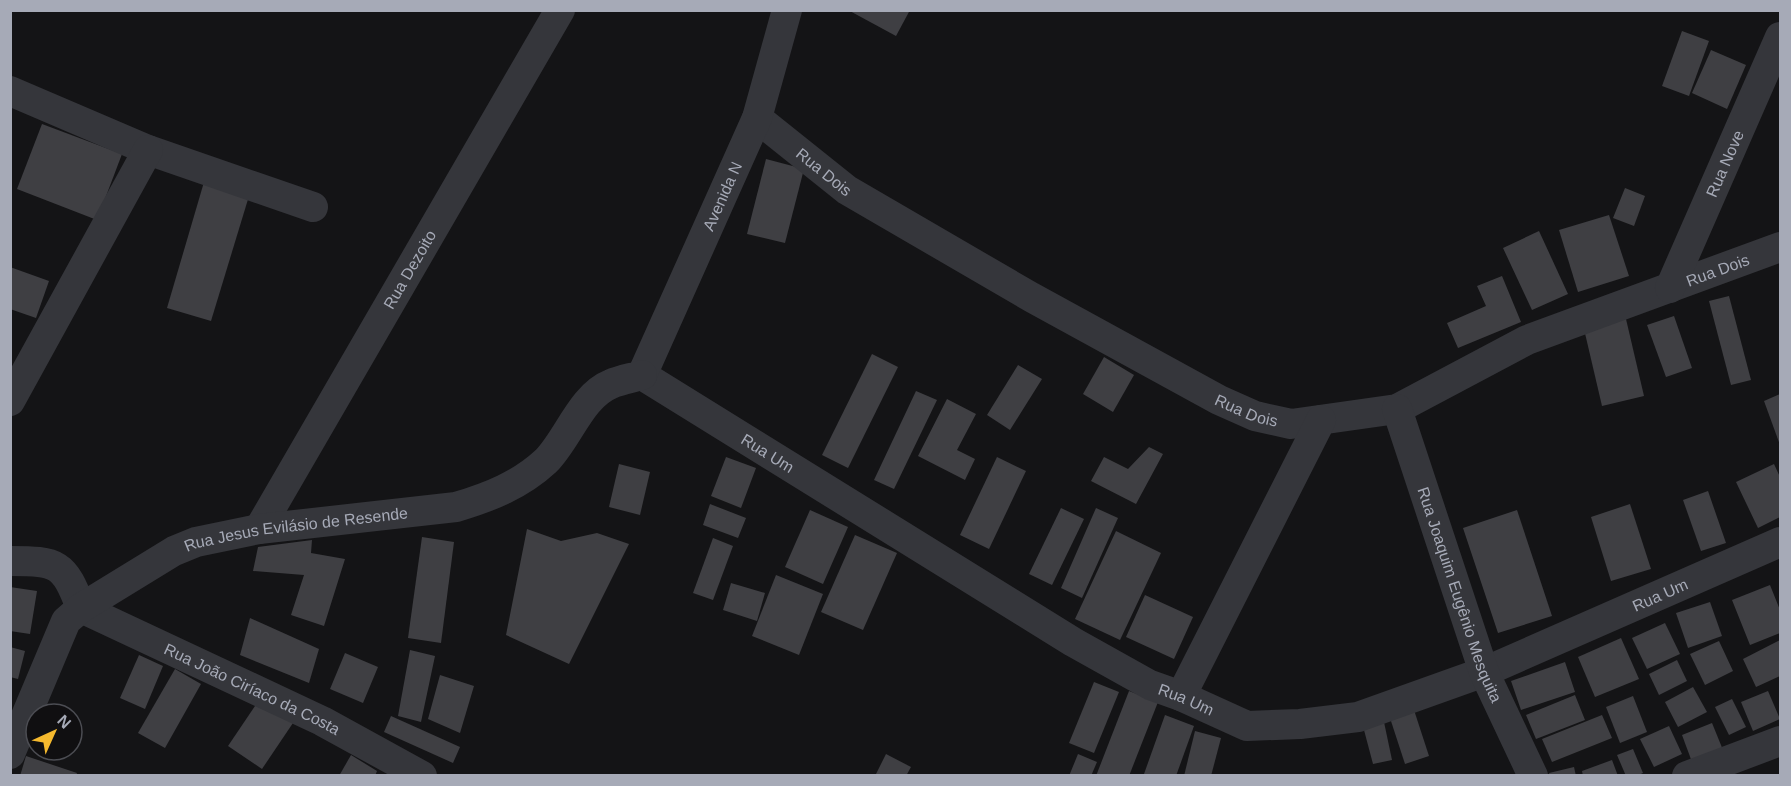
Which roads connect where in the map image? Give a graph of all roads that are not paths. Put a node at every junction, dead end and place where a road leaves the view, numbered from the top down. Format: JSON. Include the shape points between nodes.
{"nodes":[{"id":1,"x":560,"y":10,"type":"edge"},
{"id":2,"x":788,"y":10,"type":"edge"},
{"id":3,"x":1780,"y":36,"type":"edge"},
{"id":4,"x":10,"y":91,"type":"edge"},
{"id":5,"x":757,"y":118,"type":"junction"},
{"id":6,"x":148,"y":150,"type":"junction"},
{"id":7,"x":313,"y":207,"type":"dead end"},
{"id":8,"x":1780,"y":247,"type":"edge"},
{"id":9,"x":1670,"y":288,"type":"junction"},
{"id":10,"x":642,"y":375,"type":"junction"},
{"id":11,"x":10,"y":400,"type":"edge"},
{"id":12,"x":1397,"y":409,"type":"junction"},
{"id":13,"x":1321,"y":420,"type":"junction"},
{"id":14,"x":259,"y":529,"type":"junction"},
{"id":15,"x":1780,"y":542,"type":"edge"},
{"id":16,"x":10,"y":561,"type":"edge"},
{"id":17,"x":81,"y":608,"type":"junction"},
{"id":18,"x":1484,"y":672,"type":"junction"},
{"id":19,"x":1181,"y":696,"type":"junction"},
{"id":20,"x":1780,"y":741,"type":"edge"},
{"id":21,"x":10,"y":754,"type":"edge"},
{"id":22,"x":422,"y":776,"type":"edge"},
{"id":23,"x":1533,"y":776,"type":"edge"},
{"id":24,"x":1687,"y":776,"type":"edge"}],
"edges":[{"from":1,"to":14,"type":"street","name":"Rua Dezoito"},
{"from":2,"to":5,"type":"street","name":"Avenida N"},
{"from":3,"to":9,"type":"street","name":"Rua Nove"},
{"from":4,"to":6,"type":"street"},
{"from":5,"to":10,"type":"street","name":"Avenida N"},
{"from":5,"to":13,"type":"street","name":"Rua Dois","via":[[847,190],[1219,400],[1255,416],[1291,424]]},
{"from":6,"to":7,"type":"street"},
{"from":6,"to":11,"type":"street"},
{"from":8,"to":9,"type":"street","name":"Rua Dois"},
{"from":9,"to":12,"type":"street","name":"Rua Dois","via":[[1527,340]]},
{"from":10,"to":14,"type":"street","name":"Rua Jesus Evilásio de Resende","via":[[609,384],[591,398],[547,460],[510,487],[487,498],[456,507]]},
{"from":10,"to":19,"type":"street","name":"Rua Um","via":[[1073,642],[1150,686]]},
{"from":12,"to":13,"type":"street","name":"Rua Dois"},
{"from":12,"to":18,"type":"street","name":"Rua Joaquim Eugênio Mesquita"},
{"from":13,"to":19,"type":"street"},
{"from":14,"to":17,"type":"street","name":"Rua Jesus Evilásio de Resende","via":[[185,546]]},
{"from":15,"to":18,"type":"street","name":"Rua Um"},
{"from":16,"to":17,"type":"street","via":[[54,565],[70,582]]},
{"from":17,"to":21,"type":"street","name":"Rua Jesus Evilásio de Resende","via":[[66,621]]},
{"from":17,"to":22,"type":"street","name":"Rua João Ciríaco da Costa","via":[[322,721]]},
{"from":18,"to":19,"type":"street","name":"Rua Um","via":[[1358,717],[1300,724],[1247,726]]},
{"from":18,"to":23,"type":"street","name":"Rua Joaquim Eugênio Mesquita"},
{"from":20,"to":24,"type":"street"}]}
